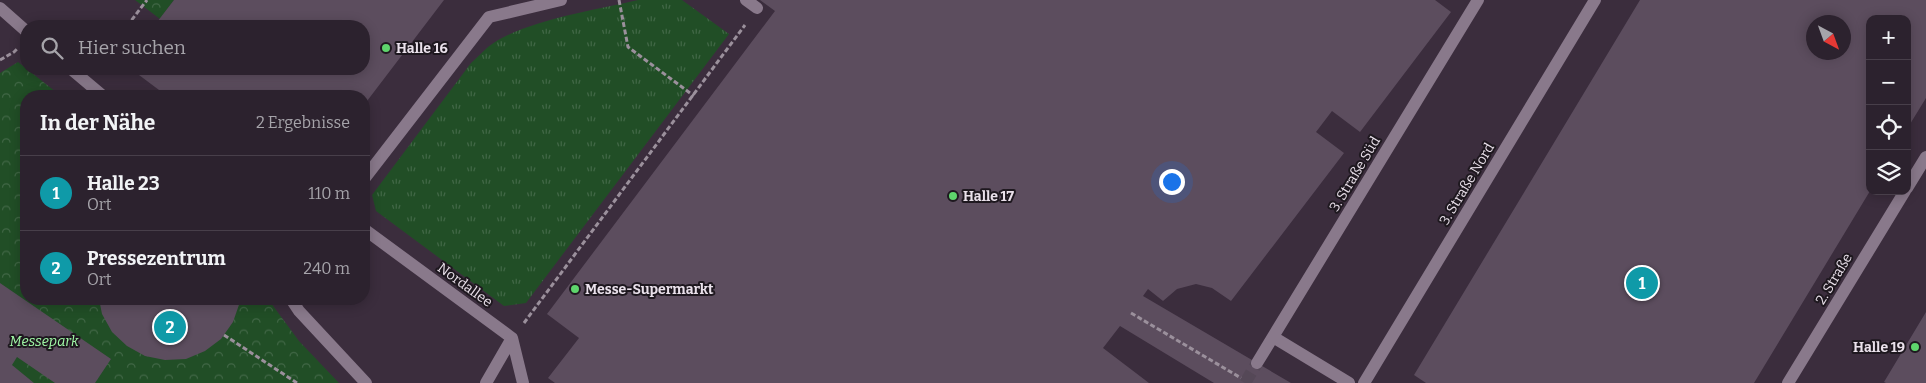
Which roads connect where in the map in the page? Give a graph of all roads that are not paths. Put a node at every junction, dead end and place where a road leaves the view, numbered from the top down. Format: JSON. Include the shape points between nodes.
{"nodes":[{"id":1,"x":561,"y":0,"type":"edge"},
{"id":2,"x":746,"y":0,"type":"edge"},
{"id":3,"x":1478,"y":0,"type":"edge"},
{"id":4,"x":1595,"y":0,"type":"edge"},
{"id":5,"x":0,"y":8,"type":"edge"},
{"id":6,"x":757,"y":8,"type":"road end"},
{"id":7,"x":20,"y":26,"type":"edge"},
{"id":8,"x":78,"y":75,"type":"edge"},
{"id":9,"x":96,"y":90,"type":"edge"},
{"id":10,"x":1926,"y":157,"type":"edge"},
{"id":11,"x":370,"y":171,"type":"edge"},
{"id":12,"x":1911,"y":181,"type":"edge"},
{"id":13,"x":1903,"y":195,"type":"edge"},
{"id":14,"x":370,"y":233,"type":"edge"},
{"id":15,"x":296,"y":305,"type":"edge"},
{"id":16,"x":1273,"y":337,"type":"junction"},
{"id":17,"x":512,"y":338,"type":"junction"},
{"id":18,"x":1257,"y":363,"type":"tunnel mouth"},
{"id":19,"x":366,"y":383,"type":"edge"},
{"id":20,"x":486,"y":383,"type":"edge"},
{"id":21,"x":522,"y":383,"type":"edge"},
{"id":22,"x":1349,"y":383,"type":"edge"},
{"id":23,"x":1364,"y":383,"type":"edge"},
{"id":24,"x":1788,"y":383,"type":"edge"}],
"edges":[{"from":1,"to":11,"type":"lane","via":[[490,17]]},
{"from":2,"to":6,"type":"lane"},
{"from":3,"to":16,"type":"lane","name":"3. Straße Süd"},
{"from":4,"to":23,"type":"lane","name":"3. Straße Nord"},
{"from":5,"to":7,"type":"lane"},
{"from":8,"to":9,"type":"lane"},
{"from":10,"to":12,"type":"lane"},
{"from":13,"to":24,"type":"lane","name":"2. Straße"},
{"from":14,"to":17,"type":"lane","name":"Nordallee"},
{"from":15,"to":19,"type":"lane"},
{"from":16,"to":18,"type":"lane","name":"3. Straße Süd"},
{"from":16,"to":22,"type":"lane"},
{"from":17,"to":20,"type":"lane"},
{"from":17,"to":21,"type":"lane"}]}
